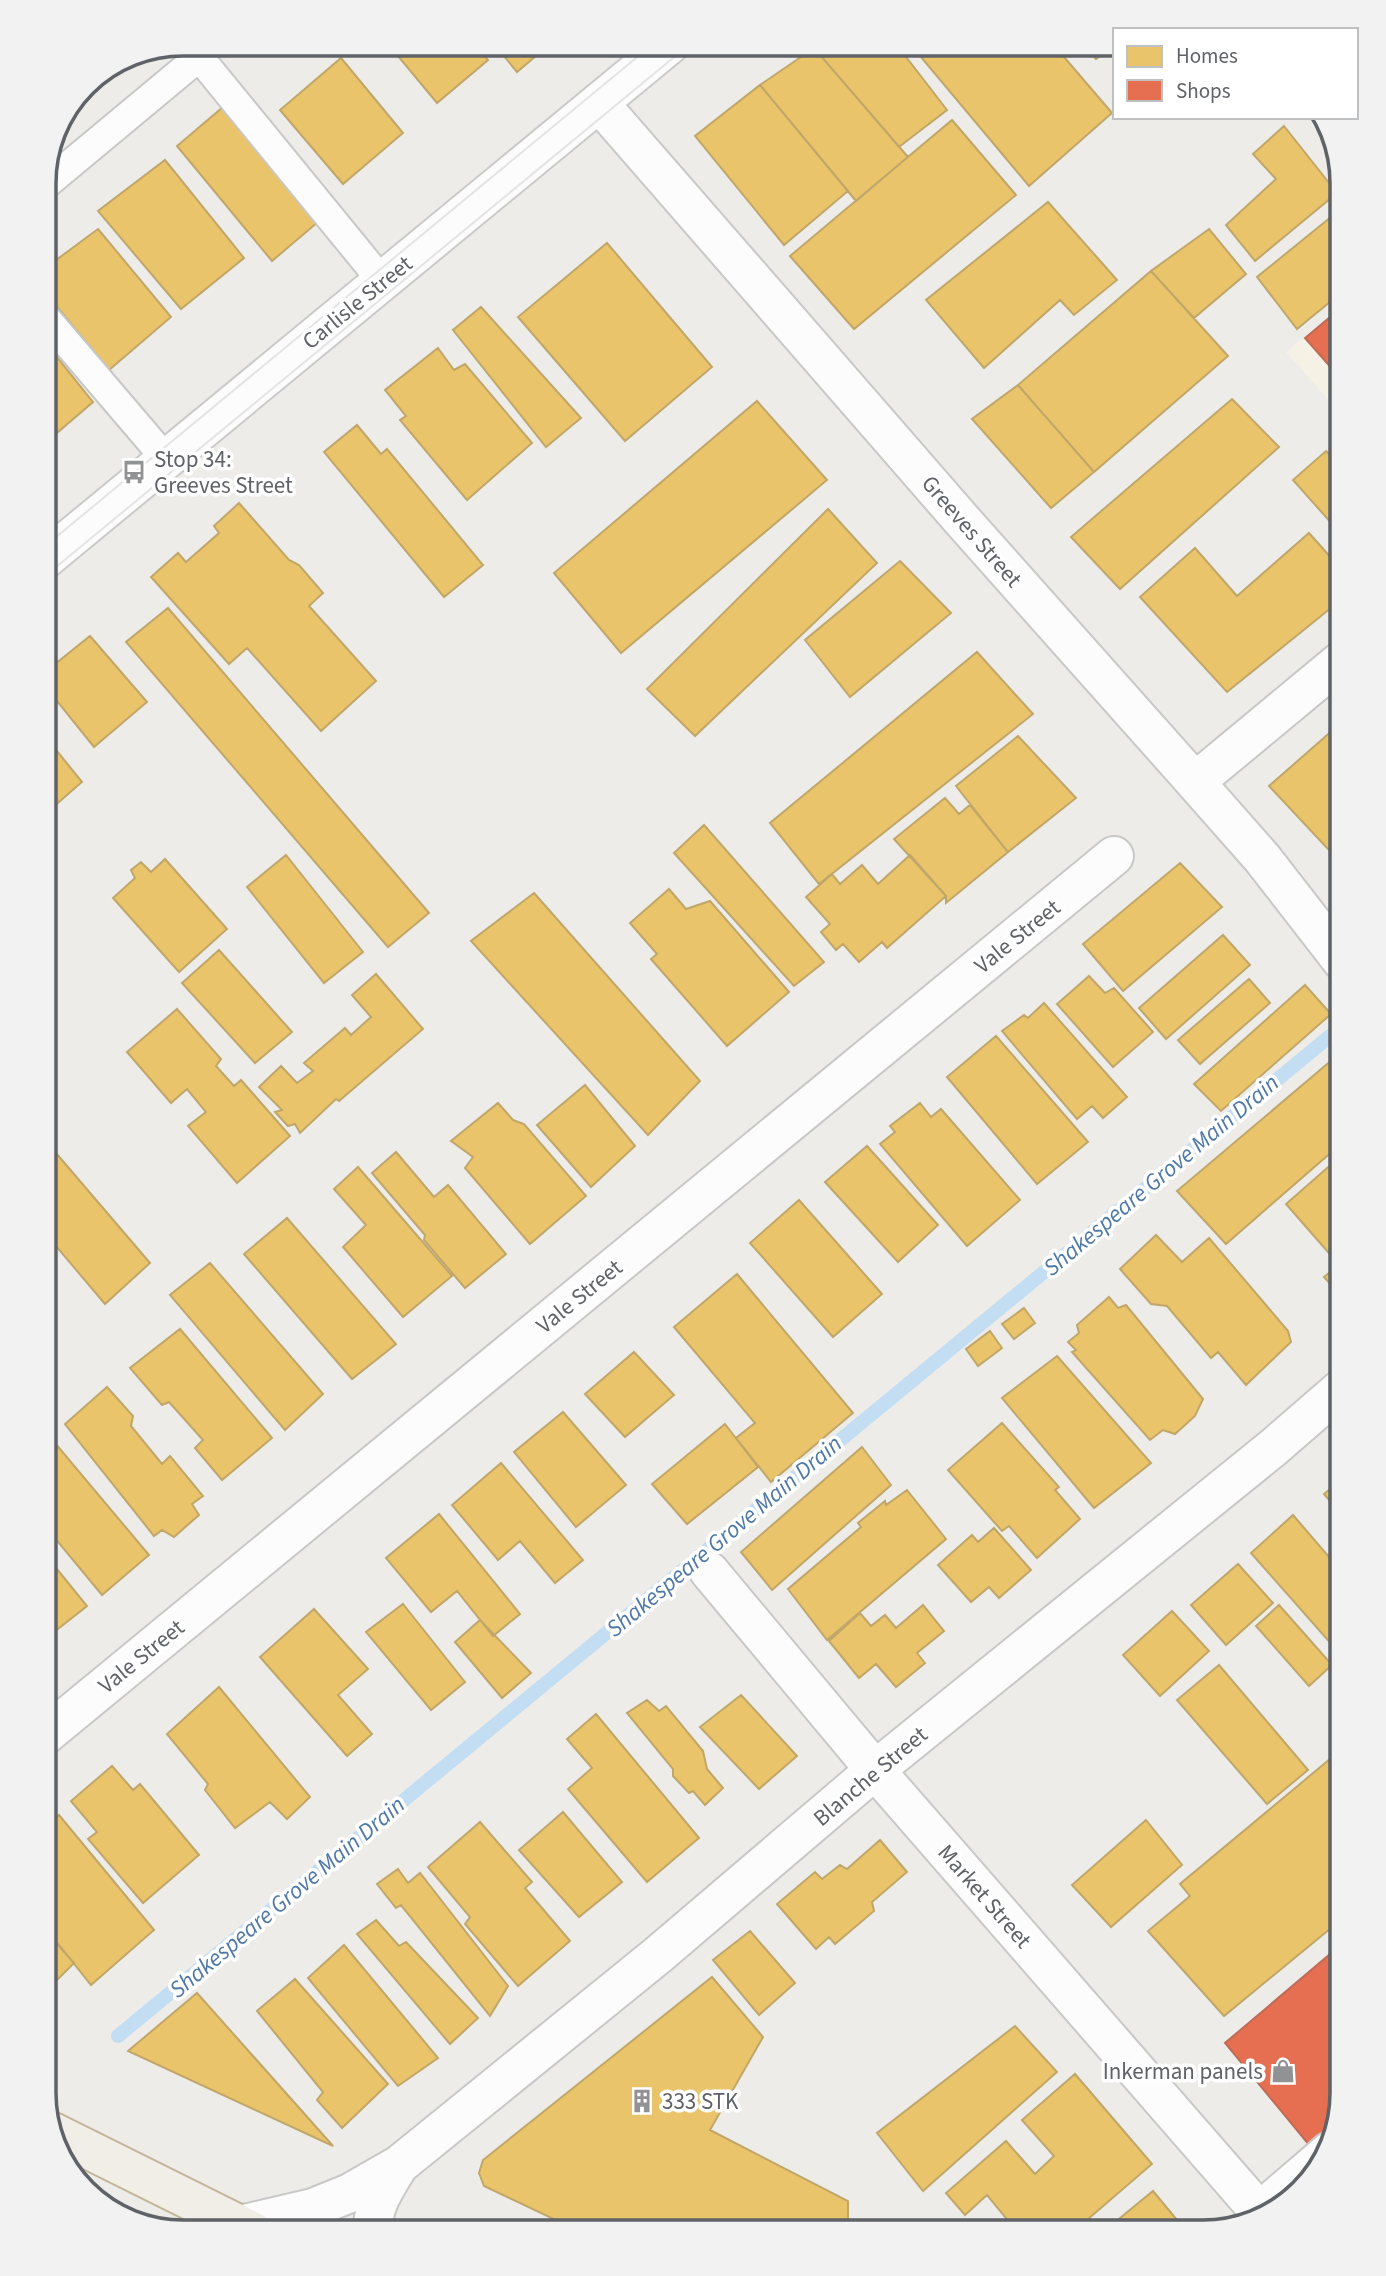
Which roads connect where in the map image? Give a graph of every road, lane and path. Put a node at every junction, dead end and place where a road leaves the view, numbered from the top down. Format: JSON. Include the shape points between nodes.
{"nodes":[{"id":1,"x":656,"y":56,"type":"edge"},
{"id":2,"x":599,"y":103,"type":"junction"},
{"id":3,"x":56,"y":176,"type":"edge"},
{"id":4,"x":382,"y":281,"type":"junction"},
{"id":5,"x":56,"y":330,"type":"edge"},
{"id":6,"x":166,"y":459,"type":"junction"},
{"id":7,"x":56,"y":550,"type":"edge"},
{"id":8,"x":1330,"y":670,"type":"edge"},
{"id":9,"x":1195,"y":782,"type":"junction"},
{"id":10,"x":1114,"y":856,"type":"dead end"},
{"id":11,"x":1330,"y":946,"type":"edge"},
{"id":12,"x":1330,"y":1398,"type":"edge"},
{"id":13,"x":709,"y":1571,"type":"dead end"},
{"id":14,"x":56,"y":1726,"type":"edge"},
{"id":15,"x":875,"y":1770,"type":"junction"},
{"id":16,"x":64,"y":2138,"type":"edge"},
{"id":17,"x":399,"y":2165,"type":"junction"},
{"id":18,"x":1301,"y":2174,"type":"edge"},
{"id":19,"x":1282,"y":2192,"type":"edge"},
{"id":20,"x":1257,"y":2208,"type":"edge"},
{"id":21,"x":229,"y":2220,"type":"edge"},
{"id":22,"x":275,"y":2220,"type":"edge"},
{"id":23,"x":374,"y":2220,"type":"edge"}],
"edges":[{"from":1,"to":2,"type":"street","name":"Carlisle Street"},
{"from":2,"to":4,"type":"street","name":"Carlisle Street"},
{"from":2,"to":9,"type":"street","name":"Greeves Street"},
{"from":3,"to":4,"type":"lane","via":[[200,57]]},
{"from":4,"to":6,"type":"street","name":"Carlisle Street"},
{"from":5,"to":6,"type":"lane"},
{"from":6,"to":7,"type":"street","name":"Carlisle Street"},
{"from":8,"to":9,"type":"street"},
{"from":9,"to":11,"type":"street","name":"Greeves Street"},
{"from":10,"to":14,"type":"street","name":"Vale Street"},
{"from":12,"to":15,"type":"street","name":"Blanche Street"},
{"from":13,"to":15,"type":"street","name":"Market Street"},
{"from":15,"to":17,"type":"street","name":"Blanche Street","via":[[658,1955]]},
{"from":15,"to":20,"type":"street","name":"Market Street"},
{"from":16,"to":21,"type":"highway"},
{"from":17,"to":22,"type":"street","name":"Blanche Street","via":[[351,2193]]},
{"from":17,"to":23,"type":"street","name":"Blanche Street","via":[[379,2200]]},
{"from":18,"to":19,"type":"lane"}]}
